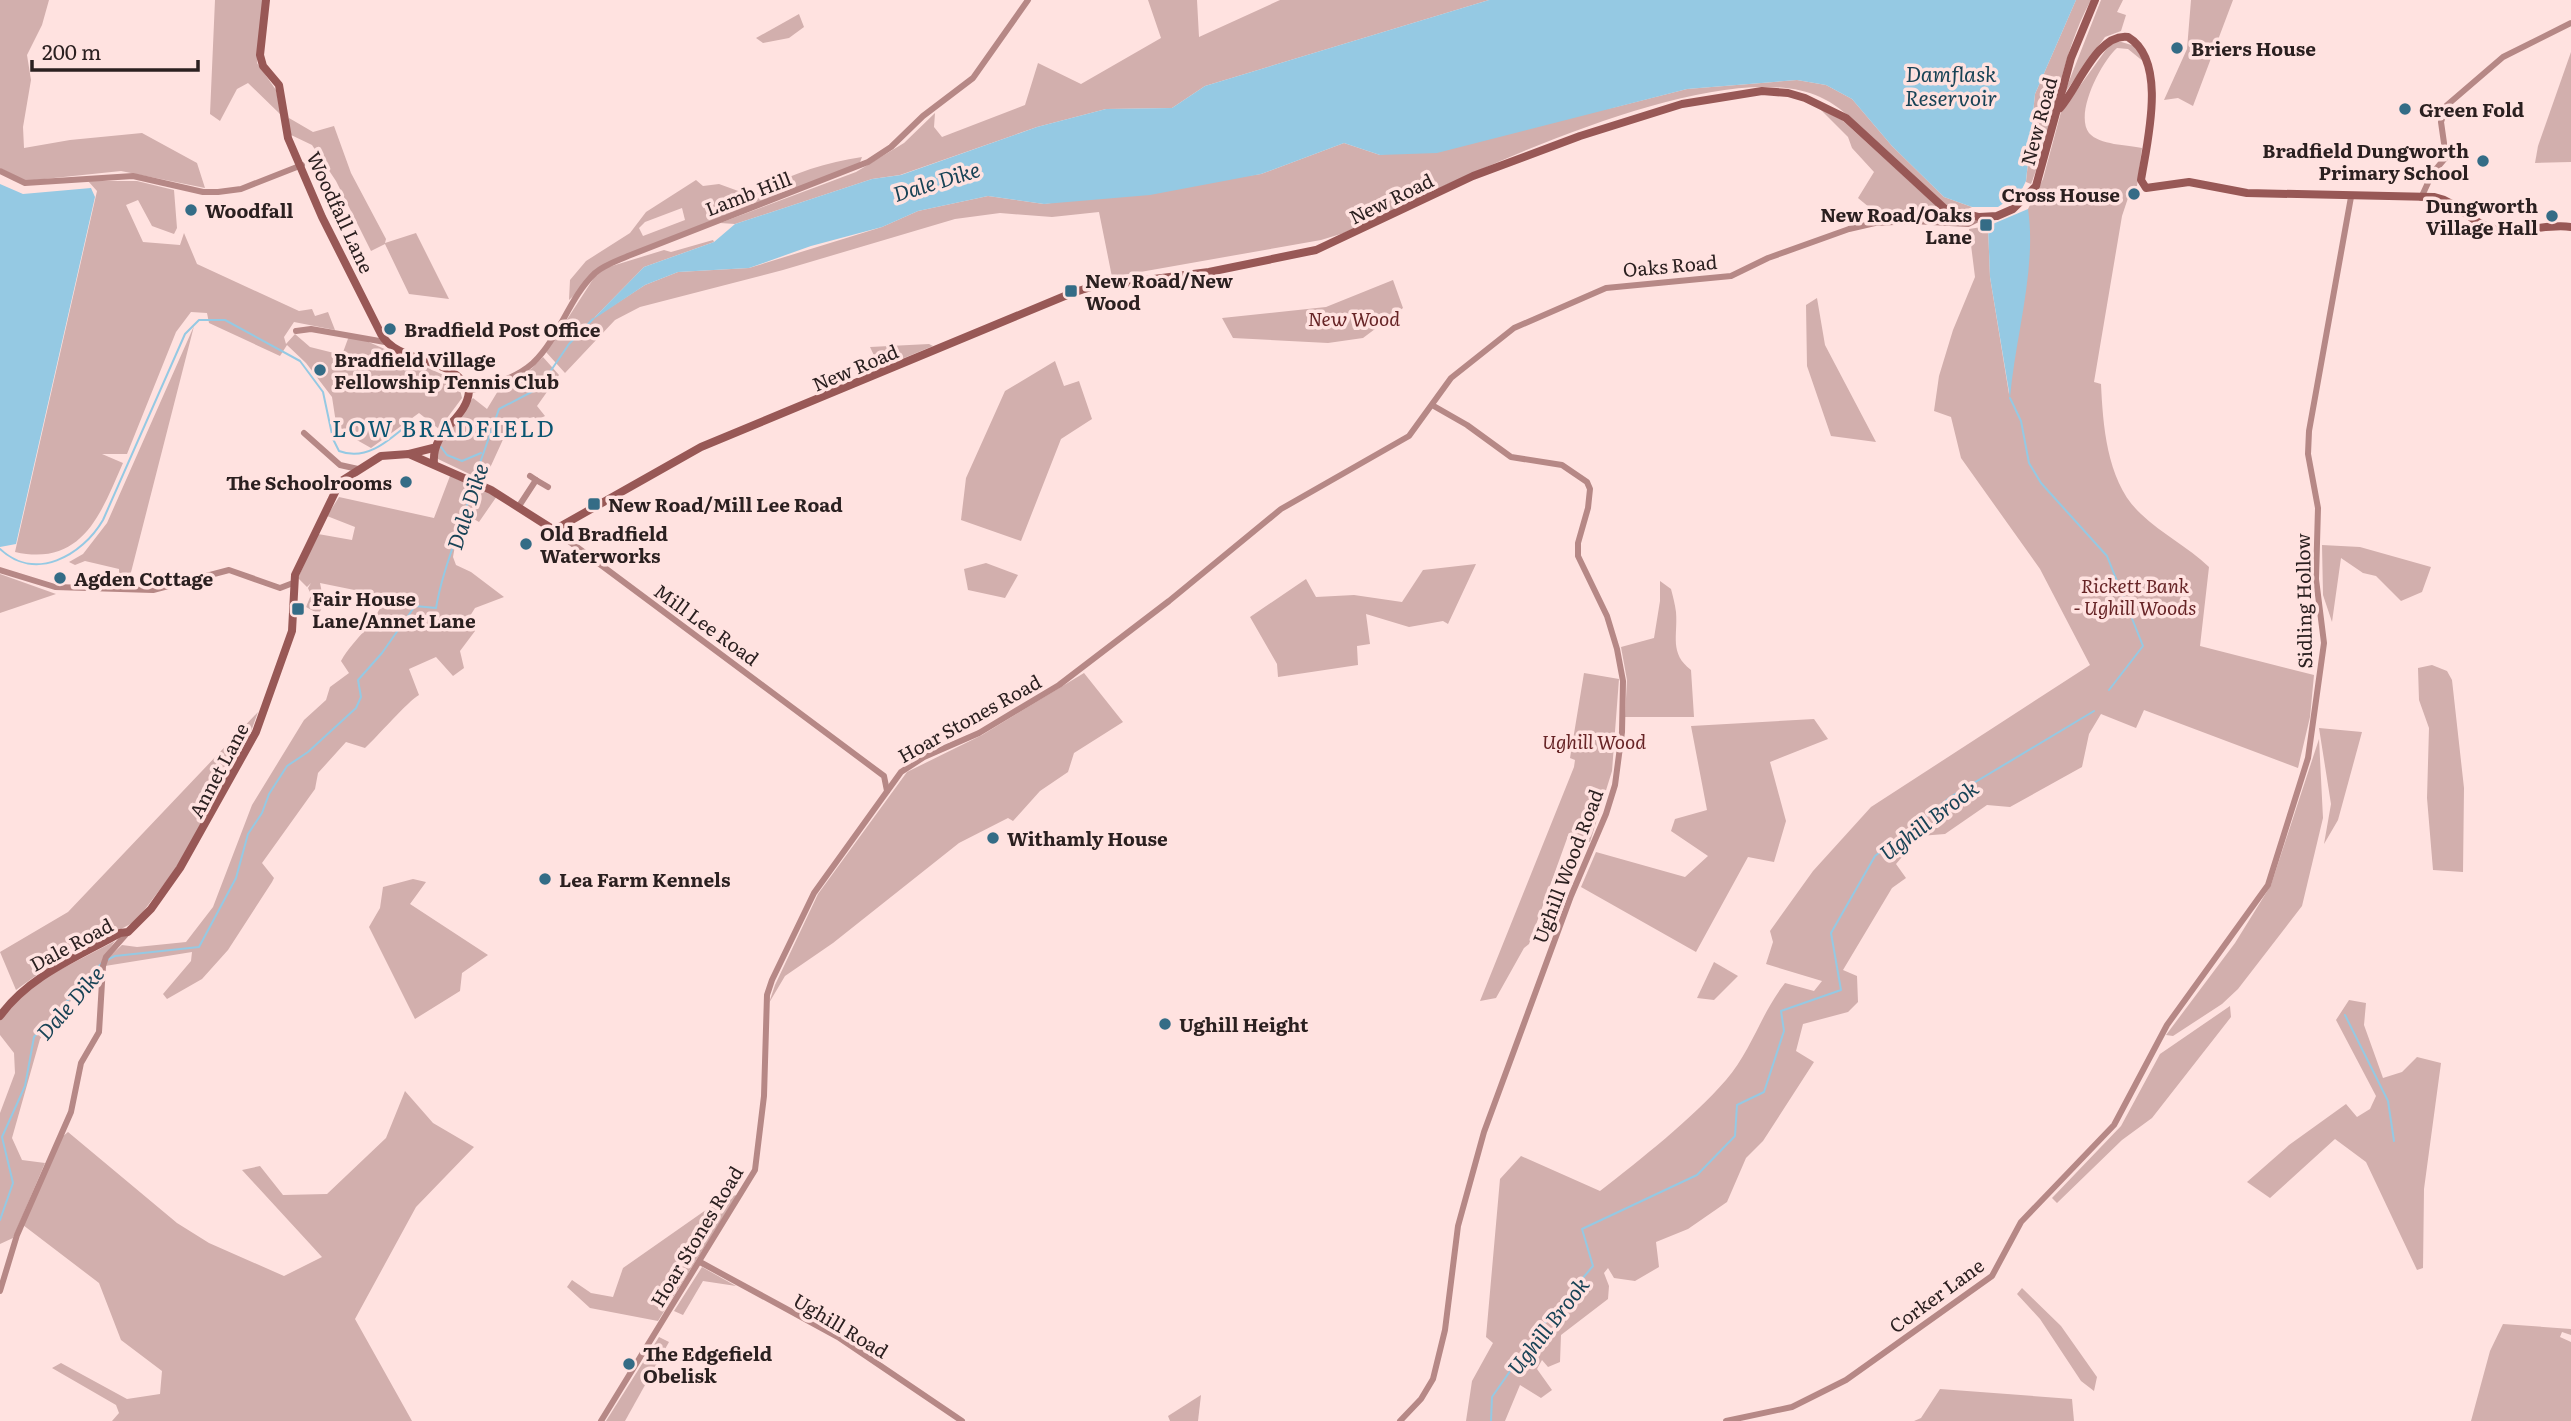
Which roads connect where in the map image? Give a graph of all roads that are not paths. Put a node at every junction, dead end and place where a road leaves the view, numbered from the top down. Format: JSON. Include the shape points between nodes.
{"nodes":[{"id":1,"x":266,"y":0,"type":"edge"},
{"id":2,"x":1028,"y":0,"type":"edge"},
{"id":3,"x":2095,"y":0,"type":"edge"},
{"id":4,"x":2571,"y":23,"type":"edge"},
{"id":5,"x":2058,"y":110,"type":"junction"},
{"id":6,"x":302,"y":165,"type":"junction"},
{"id":7,"x":0,"y":171,"type":"edge"},
{"id":8,"x":2351,"y":197,"type":"junction"},
{"id":9,"x":2421,"y":198,"type":"junction"},
{"id":10,"x":1982,"y":217,"type":"junction"},
{"id":11,"x":2567,"y":227,"type":"edge"},
{"id":12,"x":296,"y":331,"type":"dead end"},
{"id":13,"x":385,"y":342,"type":"junction"},
{"id":14,"x":469,"y":391,"type":"junction"},
{"id":15,"x":1432,"y":405,"type":"junction"},
{"id":16,"x":304,"y":433,"type":"dead end"},
{"id":17,"x":434,"y":447,"type":"junction"},
{"id":18,"x":409,"y":454,"type":"junction"},
{"id":19,"x":434,"y":464,"type":"junction"},
{"id":20,"x":341,"y":465,"type":"junction"},
{"id":21,"x":358,"y":469,"type":"junction"},
{"id":22,"x":340,"y":482,"type":"junction"},
{"id":23,"x":548,"y":487,"type":"dead end"},
{"id":24,"x":519,"y":506,"type":"junction"},
{"id":25,"x":554,"y":530,"type":"junction"},
{"id":26,"x":0,"y":570,"type":"edge"},
{"id":27,"x":293,"y":583,"type":"junction"},
{"id":28,"x":280,"y":588,"type":"junction"},
{"id":29,"x":292,"y":601,"type":"junction"},
{"id":30,"x":899,"y":775,"type":"junction"},
{"id":31,"x":884,"y":776,"type":"junction"},
{"id":32,"x":887,"y":791,"type":"junction"},
{"id":33,"x":128,"y":932,"type":"junction"},
{"id":34,"x":0,"y":1016,"type":"edge"},
{"id":35,"x":2154,"y":1052,"type":"joint"},
{"id":36,"x":700,"y":1262,"type":"junction"},
{"id":37,"x":0,"y":1291,"type":"edge"},
{"id":38,"x":601,"y":1421,"type":"edge"},
{"id":39,"x":962,"y":1421,"type":"edge"},
{"id":40,"x":1400,"y":1421,"type":"edge"},
{"id":41,"x":1726,"y":1421,"type":"edge"}],
"edges":[{"from":1,"to":6,"type":"street","name":"Woodfall Lane","via":[[260,55],[283,94],[285,129]]},
{"from":2,"to":14,"type":"street","name":"Lamb Hill","via":[[973,78],[891,147],[855,169],[599,270],[576,296],[555,336],[531,365]]},
{"from":3,"to":5,"type":"street","name":"New Road","via":[[2071,58]]},
{"from":4,"to":9,"type":"street","via":[[2503,57],[2446,106],[2441,122],[2446,157]]},
{"from":5,"to":8,"type":"street","via":[[2100,49],[2110,40],[2127,37],[2143,49],[2151,78],[2151,114],[2141,180],[2146,188],[2189,182],[2247,193]]},
{"from":5,"to":10,"type":"street","name":"New Road","via":[[2034,190],[2012,209]]},
{"from":6,"to":7,"type":"street","via":[[241,189],[218,192],[133,176],[25,183]]},
{"from":6,"to":13,"type":"street","name":"Woodfall Lane","via":[[322,218]]},
{"from":8,"to":9,"type":"street"},
{"from":8,"to":35,"type":"street","name":"Sidling Hollow","via":[[2309,431],[2308,454],[2318,508],[2316,579],[2324,643],[2308,758],[2268,885],[2167,1025]]},
{"from":9,"to":11,"type":"street","via":[[2451,202],[2495,229]]},
{"from":10,"to":15,"type":"street","name":"Oaks Road","via":[[1968,224],[1875,223],[1826,235],[1731,276],[1606,288],[1514,328],[1451,378]]},
{"from":10,"to":25,"type":"street","name":"New Road","via":[[1944,208],[1846,118],[1805,98],[1762,91],[1682,104],[1520,157],[1316,250],[1072,293],[701,447]]},
{"from":12,"to":13,"type":"street","via":[[311,328]]},
{"from":13,"to":14,"type":"street","via":[[451,372]]},
{"from":14,"to":17,"type":"street","via":[[465,405]]},
{"from":15,"to":30,"type":"street","name":"Hoar Stones Road","via":[[1409,436],[1299,496],[1059,685]]},
{"from":15,"to":40,"type":"street","name":"Ughill Wood Road","via":[[1511,457],[1562,465],[1587,482],[1588,508],[1578,556],[1607,616],[1617,649],[1623,681],[1622,724],[1615,785],[1606,814],[1571,896],[1480,1145],[1458,1226],[1436,1370],[1426,1392]]},
{"from":16,"to":20,"type":"street"},
{"from":17,"to":18,"type":"street"},
{"from":17,"to":19,"type":"street"},
{"from":18,"to":19,"type":"street","name":"Mill Lee Road"},
{"from":18,"to":21,"type":"street","via":[[381,456]]},
{"from":19,"to":24,"type":"street","name":"Mill Lee Road"},
{"from":20,"to":21,"type":"street"},
{"from":20,"to":22,"type":"street"},
{"from":21,"to":22,"type":"street"},
{"from":22,"to":27,"type":"street","name":"Annet Lane"},
{"from":23,"to":24,"type":"street","via":[[533,478]]},
{"from":24,"to":25,"type":"street","name":"Mill Lee Road"},
{"from":25,"to":31,"type":"street","name":"Mill Lee Road"},
{"from":26,"to":28,"type":"street","via":[[55,587],[153,590],[229,570]]},
{"from":27,"to":28,"type":"street"},
{"from":27,"to":29,"type":"street","name":"Annet Lane"},
{"from":28,"to":29,"type":"street"},
{"from":29,"to":33,"type":"street","name":"Annet Lane","via":[[288,648],[257,732],[180,868]]},
{"from":30,"to":31,"type":"street"},
{"from":30,"to":32,"type":"street","name":"Hoar Stones Road"},
{"from":31,"to":32,"type":"street"},
{"from":32,"to":36,"type":"street","name":"Hoar Stones Road","via":[[814,893],[772,980],[767,995],[764,1096],[755,1170]]},
{"from":33,"to":34,"type":"street","name":"Dale Road","via":[[42,975],[15,996]]},
{"from":33,"to":37,"type":"street","via":[[106,957],[99,1032],[82,1063],[71,1112],[17,1235]]},
{"from":35,"to":41,"type":"street","name":"Corker Lane","via":[[2114,1125],[2021,1222],[1992,1276],[1846,1380],[1792,1407]]},
{"from":36,"to":38,"type":"street","name":"Hoar Stones Road"},
{"from":36,"to":39,"type":"street","name":"Ughill Road","via":[[838,1337]]}]}
